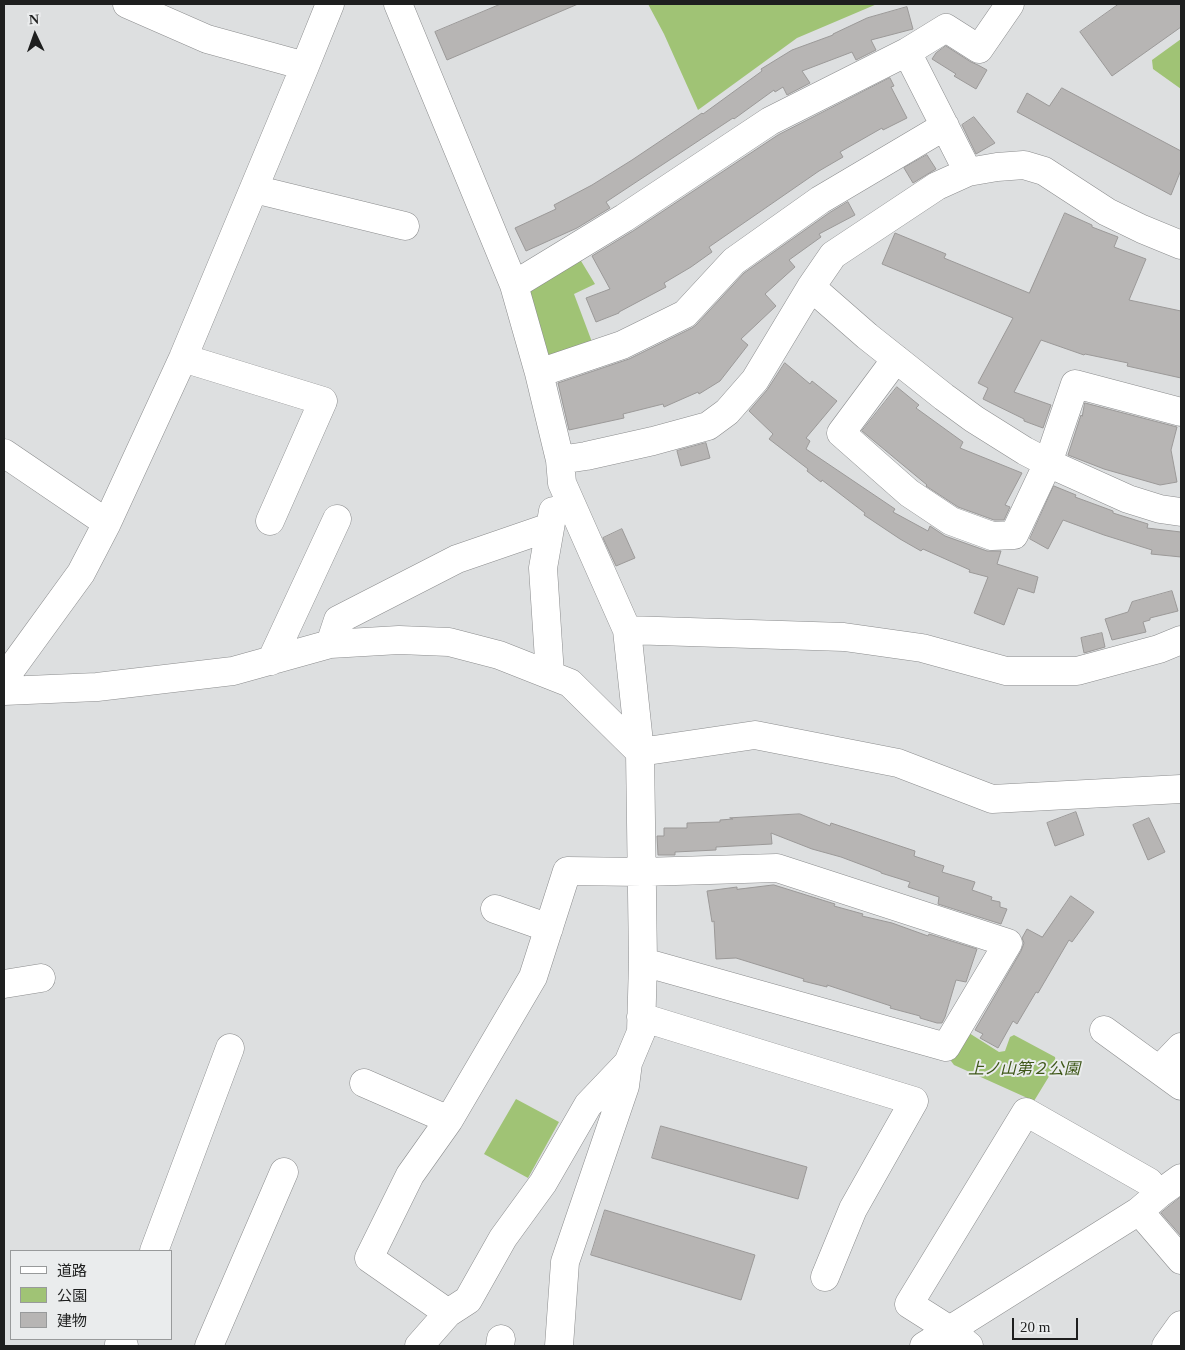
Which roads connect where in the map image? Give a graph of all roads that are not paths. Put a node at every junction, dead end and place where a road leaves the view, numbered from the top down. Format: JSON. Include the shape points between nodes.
{"nodes":[{"id":1,"x":127,"y":4,"type":"edge"},
{"id":2,"x":330,"y":4,"type":"edge"},
{"id":3,"x":398,"y":4,"type":"edge"},
{"id":4,"x":1010,"y":4,"type":"edge"},
{"id":5,"x":907,"y":52,"type":"junction"},
{"id":6,"x":306,"y":66,"type":"junction"},
{"id":7,"x":945,"y":126,"type":"junction"},
{"id":8,"x":968,"y":172,"type":"junction"},
{"id":9,"x":254,"y":189,"type":"junction"},
{"id":10,"x":405,"y":226,"type":"dead end"},
{"id":11,"x":1181,"y":245,"type":"edge"},
{"id":12,"x":514,"y":285,"type":"junction"},
{"id":13,"x":811,"y":287,"type":"junction"},
{"id":14,"x":183,"y":358,"type":"junction"},
{"id":15,"x":896,"y":359,"type":"junction"},
{"id":16,"x":539,"y":372,"type":"junction"},
{"id":17,"x":1181,"y":412,"type":"edge"},
{"id":18,"x":4,"y":452,"type":"edge"},
{"id":19,"x":1048,"y":463,"type":"junction"},
{"id":20,"x":561,"y":471,"type":"junction"},
{"id":21,"x":1181,"y":512,"type":"edge"},
{"id":22,"x":337,"y":519,"type":"dead end"},
{"id":23,"x":270,"y":521,"type":"dead end"},
{"id":24,"x":107,"y":523,"type":"junction"},
{"id":25,"x":550,"y":527,"type":"junction"},
{"id":26,"x":627,"y":630,"type":"junction"},
{"id":27,"x":1181,"y":640,"type":"edge"},
{"id":28,"x":330,"y":644,"type":"junction"},
{"id":29,"x":271,"y":661,"type":"junction"},
{"id":30,"x":550,"y":675,"type":"junction"},
{"id":31,"x":4,"y":679,"type":"edge"},
{"id":32,"x":4,"y":691,"type":"edge"},
{"id":33,"x":640,"y":752,"type":"junction"},
{"id":34,"x":1181,"y":789,"type":"edge"},
{"id":35,"x":642,"y":872,"type":"junction"},
{"id":36,"x":495,"y":910,"type":"dead end"},
{"id":37,"x":549,"y":928,"type":"junction"},
{"id":38,"x":643,"y":962,"type":"junction"},
{"id":39,"x":41,"y":978,"type":"dead end"},
{"id":40,"x":4,"y":984,"type":"edge"},
{"id":41,"x":641,"y":1017,"type":"junction"},
{"id":42,"x":1104,"y":1030,"type":"dead end"},
{"id":43,"x":1181,"y":1047,"type":"edge"},
{"id":44,"x":230,"y":1048,"type":"dead end"},
{"id":45,"x":628,"y":1063,"type":"junction"},
{"id":46,"x":1159,"y":1070,"type":"junction"},
{"id":47,"x":364,"y":1083,"type":"dead end"},
{"id":48,"x":1181,"y":1086,"type":"edge"},
{"id":49,"x":449,"y":1120,"type":"junction"},
{"id":50,"x":284,"y":1172,"type":"dead end"},
{"id":51,"x":1181,"y":1178,"type":"edge"},
{"id":52,"x":1149,"y":1202,"type":"junction"},
{"id":53,"x":154,"y":1250,"type":"edge"},
{"id":54,"x":1181,"y":1260,"type":"edge"},
{"id":55,"x":825,"y":1276,"type":"dead end"},
{"id":56,"x":448,"y":1314,"type":"junction"},
{"id":57,"x":1181,"y":1325,"type":"edge"},
{"id":58,"x":960,"y":1338,"type":"edge"},
{"id":59,"x":209,"y":1346,"type":"edge"},
{"id":60,"x":419,"y":1346,"type":"edge"},
{"id":61,"x":559,"y":1346,"type":"edge"},
{"id":62,"x":924,"y":1346,"type":"edge"},
{"id":63,"x":1166,"y":1346,"type":"edge"}],
"edges":[{"from":1,"to":6,"type":"street","via":[[207,38]]},
{"from":2,"to":6,"type":"street"},
{"from":3,"to":12,"type":"street"},
{"from":4,"to":5,"type":"street","via":[[979,49],[946,28]]},
{"from":5,"to":7,"type":"street"},
{"from":5,"to":12,"type":"street","via":[[770,121],[624,218]]},
{"from":6,"to":9,"type":"street"},
{"from":7,"to":8,"type":"street"},
{"from":7,"to":16,"type":"street","via":[[820,200],[734,261],[685,314],[622,345]]},
{"from":8,"to":11,"type":"street","via":[[1024,165],[1044,171],[1107,212]]},
{"from":8,"to":13,"type":"street","via":[[938,186],[833,255]]},
{"from":9,"to":10,"type":"street"},
{"from":9,"to":14,"type":"street"},
{"from":12,"to":16,"type":"street"},
{"from":13,"to":15,"type":"street"},
{"from":13,"to":20,"type":"street","via":[[755,380],[727,412],[708,426],[586,456]]},
{"from":14,"to":23,"type":"street","via":[[323,401]]},
{"from":14,"to":24,"type":"street"},
{"from":15,"to":19,"type":"street","via":[[974,419]]},
{"from":15,"to":19,"type":"street","via":[[841,433],[909,493],[951,521],[992,536],[1014,535]]},
{"from":16,"to":20,"type":"street"},
{"from":17,"to":19,"type":"street","via":[[1075,384]]},
{"from":18,"to":24,"type":"street"},
{"from":19,"to":21,"type":"street","via":[[1128,499]]},
{"from":20,"to":25,"type":"street"},
{"from":20,"to":26,"type":"street"},
{"from":22,"to":29,"type":"street"},
{"from":24,"to":31,"type":"street","via":[[81,573]]},
{"from":25,"to":28,"type":"street","via":[[457,559],[338,620]]},
{"from":25,"to":30,"type":"street","via":[[543,568]]},
{"from":26,"to":27,"type":"street","via":[[844,637],[922,648],[1006,671],[1077,670],[1159,649]]},
{"from":26,"to":33,"type":"street"},
{"from":28,"to":29,"type":"street"},
{"from":28,"to":30,"type":"street","via":[[399,640],[449,642],[499,655]]},
{"from":29,"to":32,"type":"street","via":[[232,671],[97,687]]},
{"from":30,"to":33,"type":"street","via":[[570,683]]},
{"from":33,"to":34,"type":"street","via":[[755,735],[898,763],[992,799]]},
{"from":33,"to":35,"type":"street"},
{"from":35,"to":37,"type":"street","via":[[568,871]]},
{"from":35,"to":38,"type":"street"},
{"from":35,"to":38,"type":"street","via":[[777,868],[1008,943],[946,1047]]},
{"from":36,"to":37,"type":"street"},
{"from":37,"to":49,"type":"street","via":[[533,977]]},
{"from":38,"to":41,"type":"street"},
{"from":39,"to":40,"type":"street"},
{"from":41,"to":45,"type":"street","via":[[641,1032]]},
{"from":41,"to":55,"type":"street","via":[[914,1101],[853,1208]]},
{"from":42,"to":46,"type":"street"},
{"from":43,"to":46,"type":"street"},
{"from":44,"to":53,"type":"street"},
{"from":45,"to":56,"type":"street","via":[[588,1105],[543,1183],[503,1238],[468,1300]]},
{"from":45,"to":61,"type":"street","via":[[625,1086],[565,1262]]},
{"from":46,"to":48,"type":"street"},
{"from":47,"to":49,"type":"street"},
{"from":49,"to":56,"type":"street","via":[[410,1175],[370,1258]]},
{"from":50,"to":59,"type":"street"},
{"from":51,"to":52,"type":"street"},
{"from":52,"to":54,"type":"street"},
{"from":52,"to":58,"type":"street"},
{"from":52,"to":58,"type":"street","via":[[1149,1182],[1026,1112],[909,1304]]},
{"from":56,"to":60,"type":"street"},
{"from":57,"to":63,"type":"street"},
{"from":58,"to":62,"type":"street"}]}
